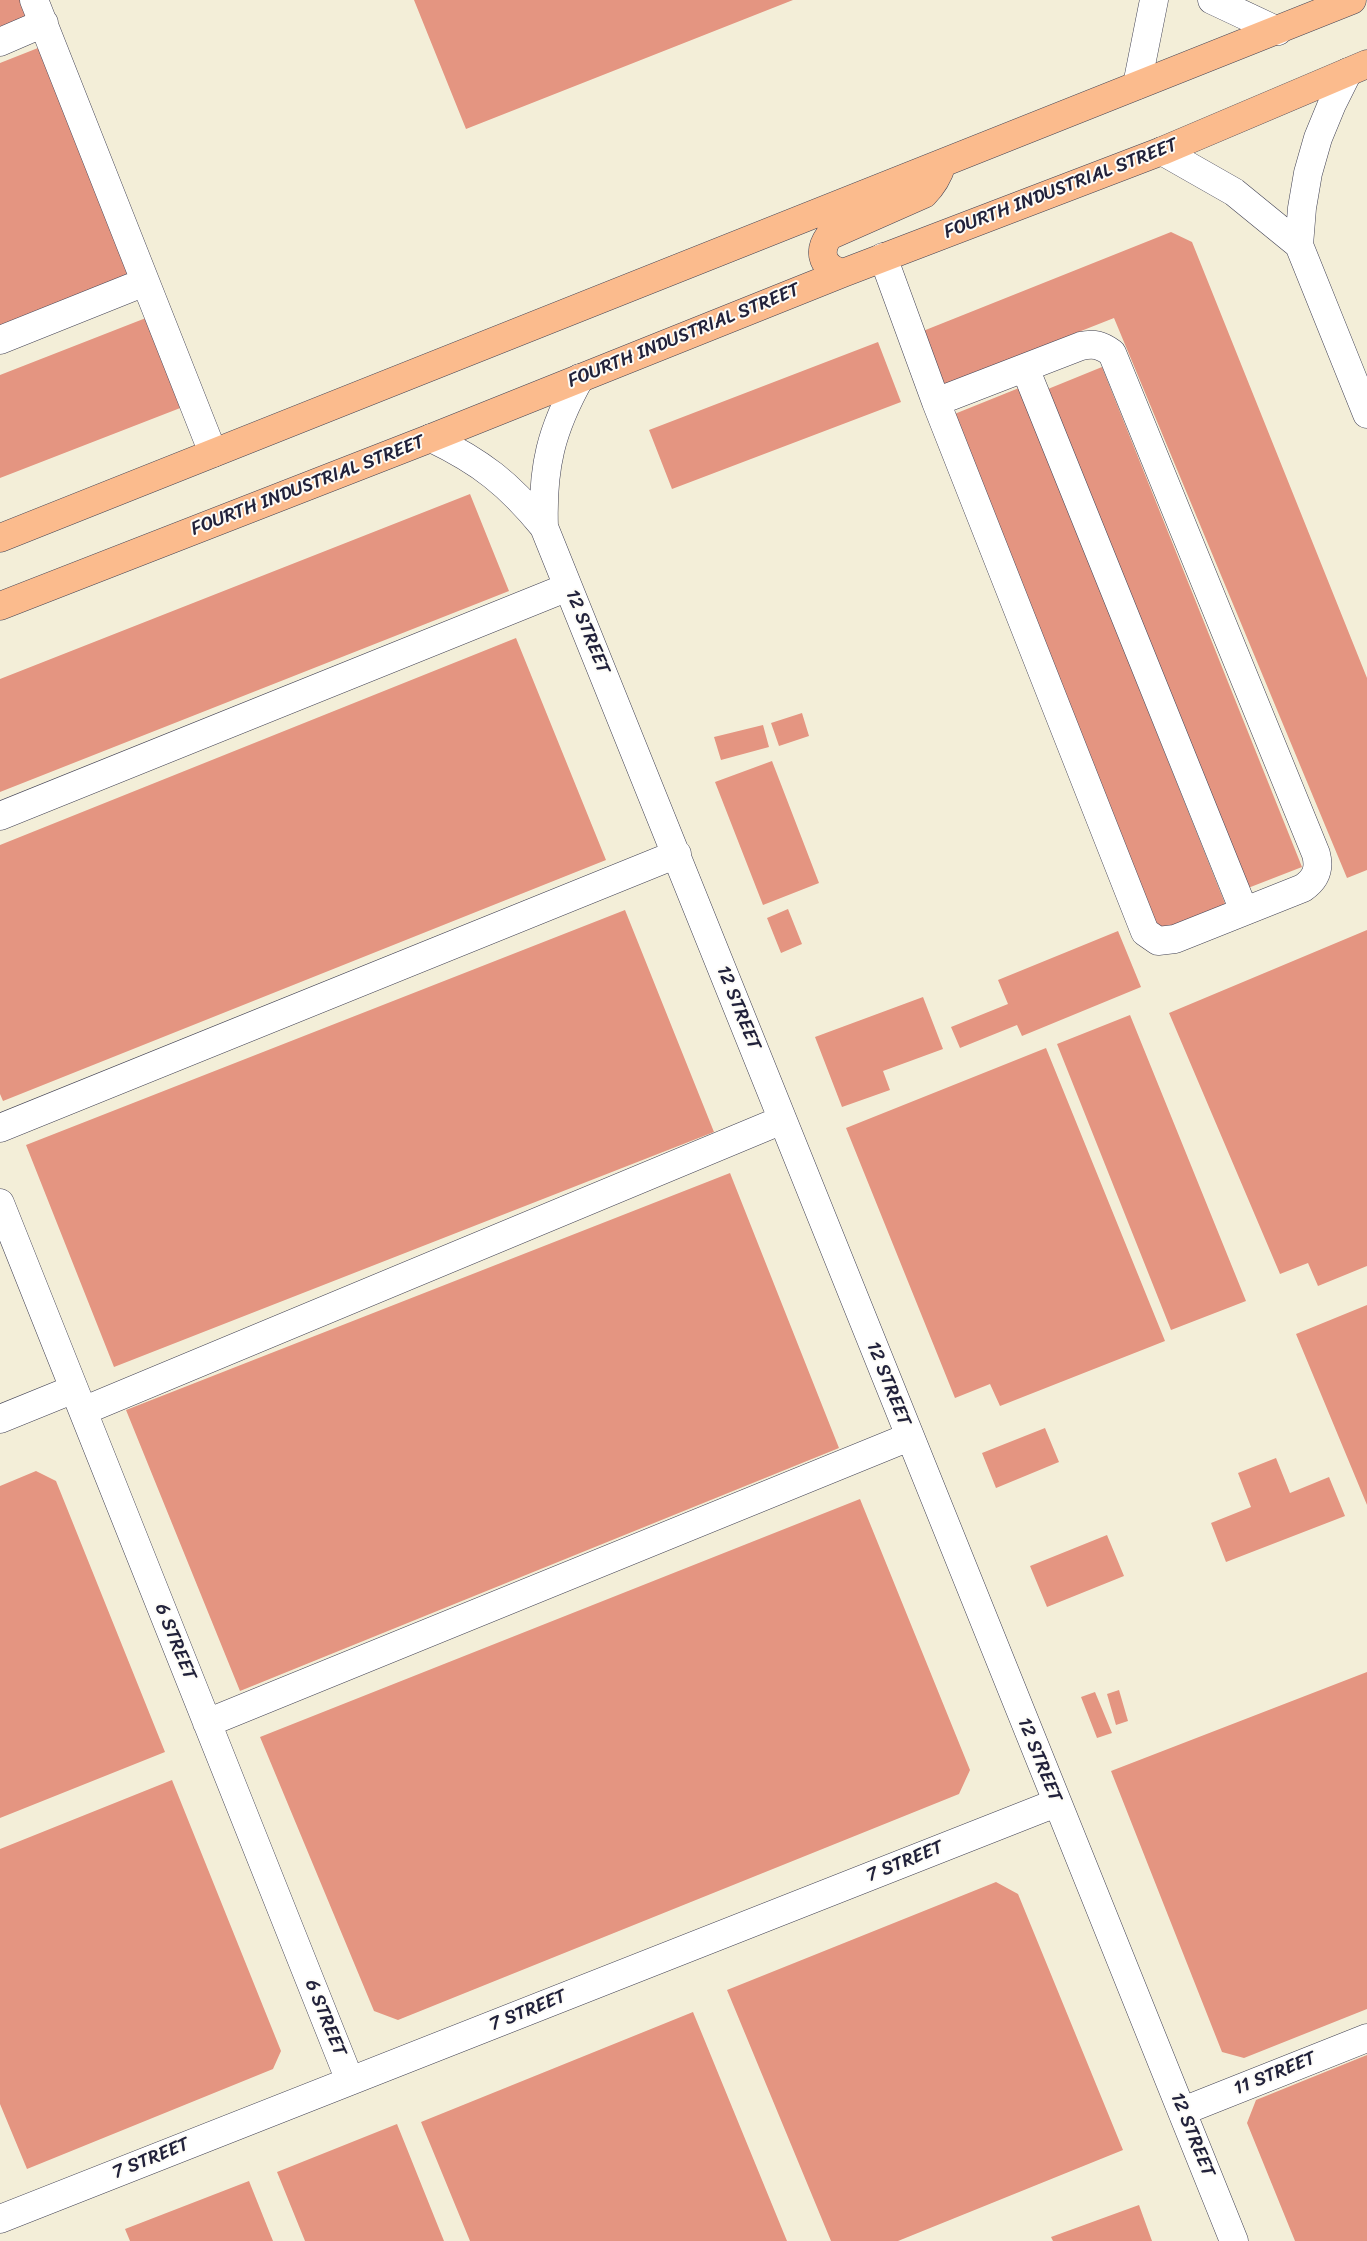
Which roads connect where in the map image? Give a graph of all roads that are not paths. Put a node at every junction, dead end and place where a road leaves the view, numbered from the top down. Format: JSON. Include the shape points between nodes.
{"nodes":[{"id":1,"x":1154,"y":0,"type":"edge"},
{"id":2,"x":1212,"y":0,"type":"edge"},
{"id":3,"x":1352,"y":0,"type":"edge"},
{"id":4,"x":39,"y":12,"type":"edge"},
{"id":5,"x":1278,"y":31,"type":"junction"},
{"id":6,"x":0,"y":42,"type":"edge"},
{"id":7,"x":1358,"y":68,"type":"edge"},
{"id":8,"x":1137,"y":85,"type":"junction"},
{"id":9,"x":1162,"y":151,"type":"junction"},
{"id":10,"x":942,"y":164,"type":"junction"},
{"id":11,"x":1299,"y":244,"type":"junction"},
{"id":12,"x":883,"y":257,"type":"junction"},
{"id":13,"x":843,"y":273,"type":"junction"},
{"id":14,"x":145,"y":282,"type":"junction"},
{"id":15,"x":0,"y":340,"type":"edge"},
{"id":16,"x":1024,"y":368,"type":"junction"},
{"id":17,"x":580,"y":378,"type":"junction"},
{"id":18,"x":936,"y":402,"type":"junction"},
{"id":19,"x":1367,"y":414,"type":"edge"},
{"id":20,"x":431,"y":438,"type":"junction"},
{"id":21,"x":213,"y":453,"type":"junction"},
{"id":22,"x":544,"y":527,"type":"junction"},
{"id":23,"x":0,"y":538,"type":"edge"},
{"id":24,"x":568,"y":588,"type":"junction"},
{"id":25,"x":0,"y":606,"type":"edge"},
{"id":26,"x":0,"y":816,"type":"edge"},
{"id":27,"x":677,"y":854,"type":"junction"},
{"id":28,"x":1244,"y":911,"type":"junction"},
{"id":29,"x":782,"y":1120,"type":"junction"},
{"id":30,"x":0,"y":1128,"type":"edge"},
{"id":31,"x":0,"y":1203,"type":"edge"},
{"id":32,"x":78,"y":1400,"type":"junction"},
{"id":33,"x":0,"y":1419,"type":"edge"},
{"id":34,"x":909,"y":1437,"type":"junction"},
{"id":35,"x":207,"y":1723,"type":"junction"},
{"id":36,"x":1056,"y":1803,"type":"junction"},
{"id":37,"x":1367,"y":2038,"type":"edge"},
{"id":38,"x":350,"y":2081,"type":"junction"},
{"id":39,"x":1183,"y":2111,"type":"junction"},
{"id":40,"x":0,"y":2219,"type":"edge"},
{"id":41,"x":1234,"y":2241,"type":"edge"}],
"edges":[{"from":1,"to":8,"type":"street"},
{"from":2,"to":5,"type":"street"},
{"from":3,"to":5,"type":"main road"},
{"from":4,"to":6,"type":"street"},
{"from":4,"to":14,"type":"street"},
{"from":5,"to":8,"type":"main road"},
{"from":7,"to":9,"type":"main road","name":"FOURTH INDUSTRIAL STREET"},
{"from":7,"to":11,"type":"street","via":[[1332,104],[1318,138],[1308,173]]},
{"from":8,"to":10,"type":"main road"},
{"from":9,"to":11,"type":"street","via":[[1234,192]]},
{"from":9,"to":12,"type":"main road","name":"FOURTH INDUSTRIAL STREET"},
{"from":10,"to":13,"type":"main road","via":[[939,175],[924,194],[829,236],[823,244],[822,254],[826,264]]},
{"from":10,"to":21,"type":"main road"},
{"from":11,"to":19,"type":"street"},
{"from":12,"to":13,"type":"main road","name":"FOURTH INDUSTRIAL STREET"},
{"from":12,"to":18,"type":"street"},
{"from":13,"to":17,"type":"main road","name":"FOURTH INDUSTRIAL STREET"},
{"from":14,"to":15,"type":"street"},
{"from":14,"to":21,"type":"street"},
{"from":16,"to":18,"type":"street"},
{"from":16,"to":28,"type":"street"},
{"from":16,"to":28,"type":"street","via":[[1092,344],[1112,353],[1305,826],[1319,864],[1312,882]]},
{"from":17,"to":20,"type":"main road","name":"FOURTH INDUSTRIAL STREET"},
{"from":17,"to":22,"type":"street","name":"12 STREET","via":[[553,434],[543,496]]},
{"from":18,"to":28,"type":"street","via":[[1145,932],[1158,941],[1175,939]]},
{"from":20,"to":22,"type":"street","name":"12 STREET","via":[[482,466],[505,483]]},
{"from":20,"to":25,"type":"main road","name":"FOURTH INDUSTRIAL STREET"},
{"from":21,"to":23,"type":"main road"},
{"from":22,"to":24,"type":"street","name":"12 STREET"},
{"from":24,"to":26,"type":"street"},
{"from":24,"to":27,"type":"street","name":"12 STREET"},
{"from":27,"to":29,"type":"street","name":"12 STREET"},
{"from":27,"to":30,"type":"street"},
{"from":29,"to":32,"type":"street"},
{"from":29,"to":34,"type":"street","name":"12 STREET"},
{"from":31,"to":32,"type":"street","name":"6 STREET"},
{"from":32,"to":33,"type":"street"},
{"from":32,"to":35,"type":"street","name":"6 STREET"},
{"from":34,"to":35,"type":"street"},
{"from":34,"to":36,"type":"street","name":"12 STREET"},
{"from":35,"to":38,"type":"street","name":"6 STREET"},
{"from":36,"to":38,"type":"street","name":"7 STREET"},
{"from":36,"to":39,"type":"street","name":"12 STREET"},
{"from":37,"to":39,"type":"street","name":"11 STREET"},
{"from":38,"to":40,"type":"street","name":"7 STREET"},
{"from":39,"to":41,"type":"street","name":"12 STREET"}]}
